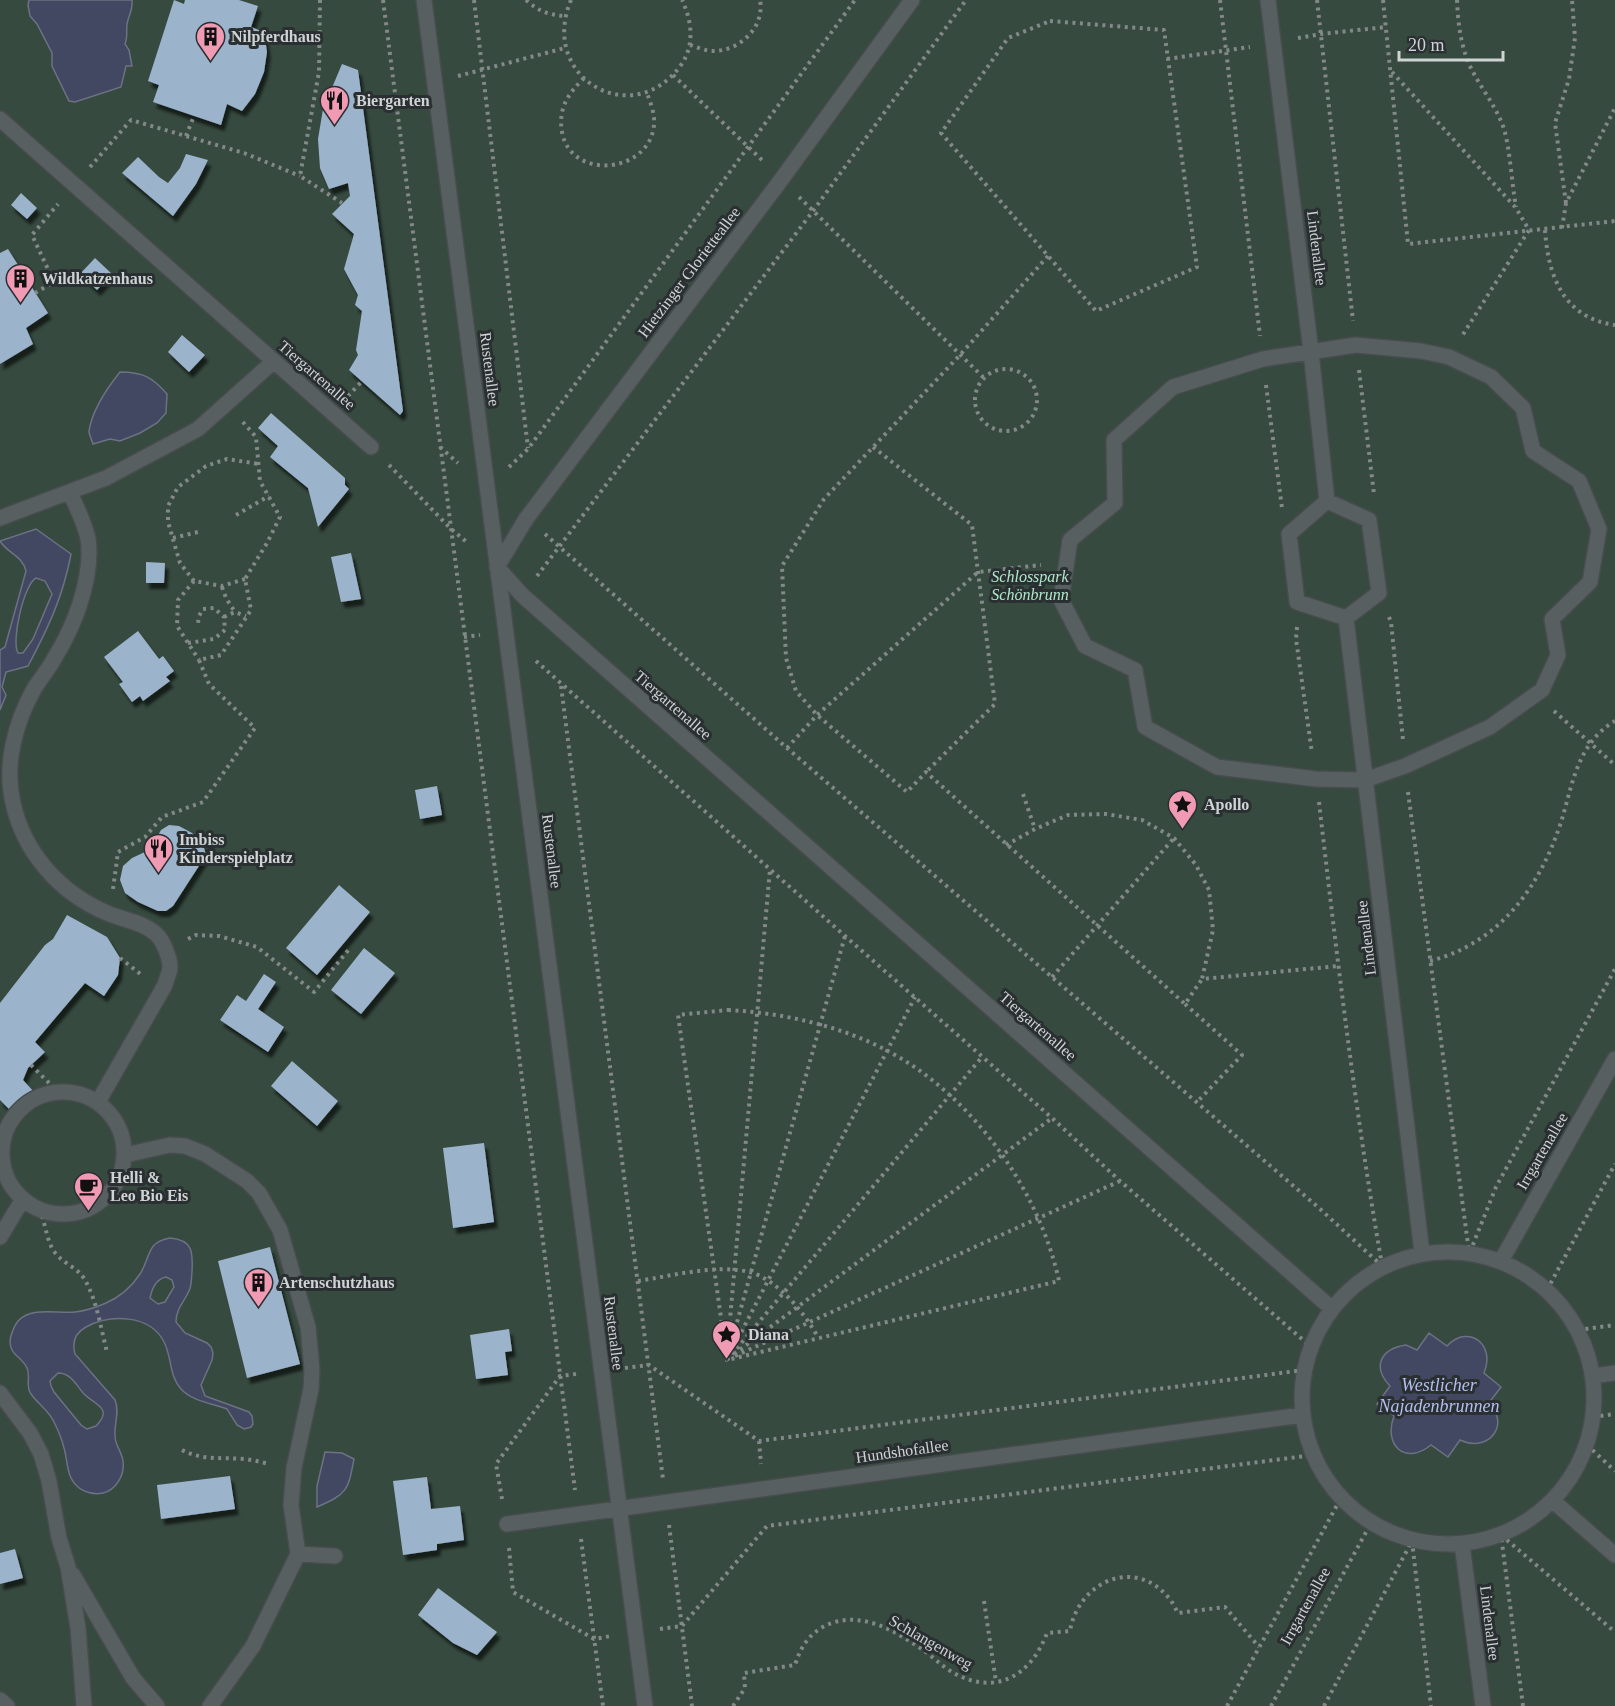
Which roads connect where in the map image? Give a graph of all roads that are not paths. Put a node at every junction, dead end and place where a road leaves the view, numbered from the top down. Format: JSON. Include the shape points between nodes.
{"nodes":[{"id":1,"x":424,"y":0,"type":"edge"},
{"id":2,"x":912,"y":0,"type":"edge"},
{"id":3,"x":1268,"y":0,"type":"edge"},
{"id":4,"x":0,"y":119,"type":"edge"},
{"id":5,"x":1311,"y":352,"type":"junction"},
{"id":6,"x":274,"y":361,"type":"junction"},
{"id":7,"x":371,"y":447,"type":"road end"},
{"id":8,"x":70,"y":492,"type":"junction"},
{"id":9,"x":1327,"y":501,"type":"junction"},
{"id":10,"x":0,"y":518,"type":"edge"},
{"id":11,"x":497,"y":567,"type":"junction"},
{"id":12,"x":1346,"y":618,"type":"junction"},
{"id":13,"x":1365,"y":780,"type":"junction"},
{"id":14,"x":1615,"y":1059,"type":"edge"},
{"id":15,"x":98,"y":1102,"type":"junction"},
{"id":16,"x":125,"y":1155,"type":"junction"},
{"id":17,"x":2,"y":1164,"type":"edge"},
{"id":18,"x":23,"y":1199,"type":"junction"},
{"id":19,"x":0,"y":1237,"type":"edge"},
{"id":20,"x":1422,"y":1253,"type":"junction"},
{"id":21,"x":1501,"y":1261,"type":"junction"},
{"id":22,"x":1331,"y":1308,"type":"junction"},
{"id":23,"x":1615,"y":1373,"type":"edge"},
{"id":24,"x":1593,"y":1376,"type":"junction"},
{"id":25,"x":0,"y":1393,"type":"edge"},
{"id":26,"x":1302,"y":1415,"type":"junction"},
{"id":27,"x":1553,"y":1501,"type":"junction"},
{"id":28,"x":619,"y":1508,"type":"junction"},
{"id":29,"x":507,"y":1524,"type":"road end"},
{"id":30,"x":1462,"y":1544,"type":"junction"},
{"id":31,"x":298,"y":1554,"type":"junction"},
{"id":32,"x":335,"y":1556,"type":"dead end"},
{"id":33,"x":1615,"y":1556,"type":"edge"},
{"id":34,"x":68,"y":1567,"type":"junction"},
{"id":35,"x":0,"y":1700,"type":"edge"},
{"id":36,"x":7,"y":1706,"type":"edge"},
{"id":37,"x":84,"y":1706,"type":"edge"},
{"id":38,"x":157,"y":1706,"type":"edge"},
{"id":39,"x":210,"y":1706,"type":"edge"},
{"id":40,"x":645,"y":1706,"type":"edge"},
{"id":41,"x":1483,"y":1706,"type":"edge"}],
"edges":[{"from":1,"to":11,"type":"street","name":"Rustenallee"},
{"from":2,"to":11,"type":"street","name":"Hietzinger Glorietteallee","via":[[526,519]]},
{"from":3,"to":5,"type":"street","name":"Lindenallee"},
{"from":4,"to":6,"type":"street","name":"Tiergartenallee"},
{"from":5,"to":9,"type":"street","name":"Lindenallee"},
{"from":5,"to":13,"type":"street","via":[[1356,345],[1421,351],[1449,357],[1491,377],[1523,408],[1533,451],[1579,481],[1599,529],[1590,582],[1552,619],[1558,655],[1542,690],[1490,727]]},
{"from":5,"to":13,"type":"street","via":[[1263,359],[1173,387],[1114,440],[1115,503],[1070,540],[1061,600],[1085,646],[1135,670],[1145,727],[1217,767],[1316,779]]},
{"from":6,"to":7,"type":"street","name":"Tiergartenallee"},
{"from":6,"to":8,"type":"street","via":[[198,429],[106,478]]},
{"from":8,"to":10,"type":"street"},
{"from":8,"to":15,"type":"street","via":[[88,538],[90,560],[85,588],[71,627],[34,690],[12,744],[13,803],[27,841],[46,870],[88,905],[140,924],[158,935],[170,967],[165,985]]},
{"from":9,"to":12,"type":"street","via":[[1369,520],[1379,593]]},
{"from":9,"to":12,"type":"street","via":[[1289,534],[1297,602]]},
{"from":11,"to":22,"type":"street","name":"Tiergartenallee","via":[[522,596]]},
{"from":11,"to":28,"type":"street","name":"Rustenallee"},
{"from":12,"to":13,"type":"street","name":"Lindenallee"},
{"from":13,"to":20,"type":"street","name":"Lindenallee"},
{"from":14,"to":21,"type":"street","name":"Irrgartenallee"},
{"from":15,"to":16,"type":"street","via":[[122,1135]]},
{"from":15,"to":17,"type":"street","via":[[79,1094],[58,1092],[38,1097],[21,1108],[9,1125]]},
{"from":16,"to":18,"type":"street","via":[[121,1174],[97,1204],[59,1214],[40,1210]]},
{"from":16,"to":31,"type":"street","via":[[170,1145],[205,1154],[259,1193],[280,1230],[309,1327],[312,1370],[291,1505]]},
{"from":17,"to":18,"type":"street"},
{"from":18,"to":19,"type":"street"},
{"from":20,"to":21,"type":"street","via":[[1469,1252]]},
{"from":20,"to":22,"type":"street","via":[[1382,1266],[1354,1285]]},
{"from":21,"to":24,"type":"street","via":[[1547,1290],[1578,1330]]},
{"from":22,"to":26,"type":"street","via":[[1310,1347],[1304,1370]]},
{"from":23,"to":24,"type":"street"},
{"from":24,"to":27,"type":"street","via":[[1593,1417],[1587,1445],[1573,1475]]},
{"from":25,"to":34,"type":"street","via":[[41,1454]]},
{"from":26,"to":28,"type":"street","name":"Hundshofallee"},
{"from":26,"to":30,"type":"street","via":[[1313,1455],[1325,1477],[1341,1498],[1371,1523],[1412,1541]]},
{"from":27,"to":30,"type":"street","via":[[1529,1521],[1501,1535]]},
{"from":27,"to":33,"type":"street"},
{"from":28,"to":29,"type":"street","name":"Hundshofallee"},
{"from":28,"to":40,"type":"street","name":"Rustenallee"},
{"from":30,"to":41,"type":"street","name":"Lindenallee"},
{"from":31,"to":32,"type":"street"},
{"from":31,"to":39,"type":"street","via":[[253,1646]]},
{"from":34,"to":37,"type":"street"},
{"from":34,"to":38,"type":"street","via":[[134,1678]]},
{"from":35,"to":36,"type":"street"}]}
